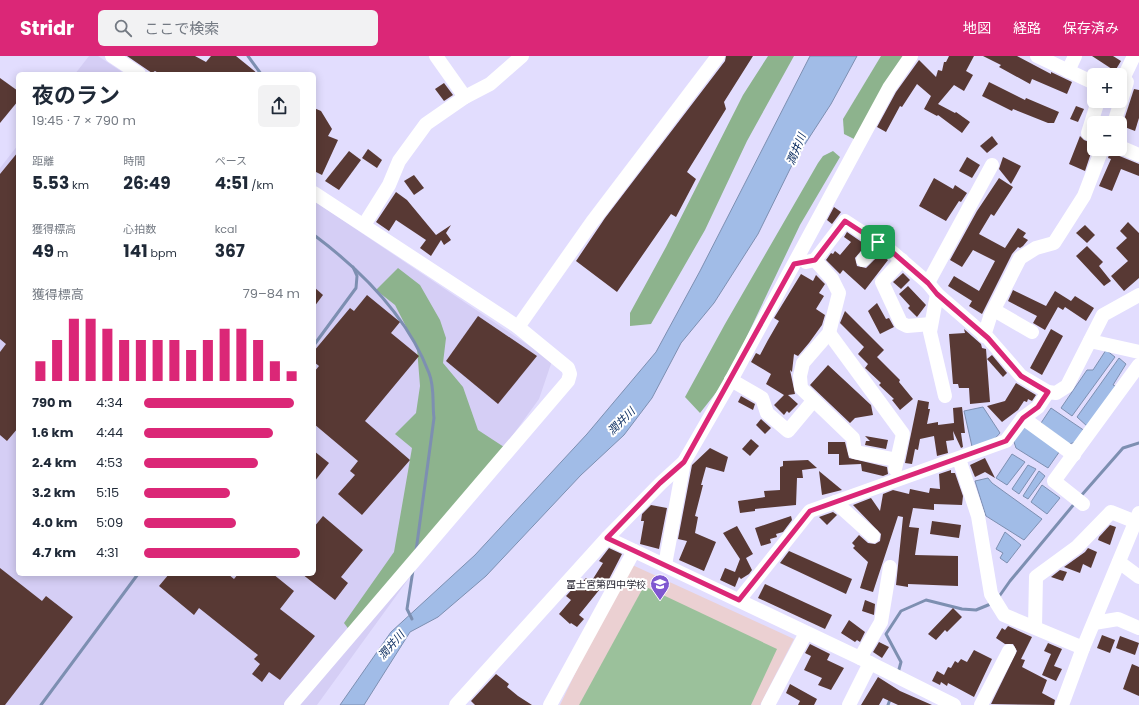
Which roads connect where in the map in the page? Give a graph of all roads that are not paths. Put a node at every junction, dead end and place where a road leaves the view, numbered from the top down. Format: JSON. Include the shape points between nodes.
{"nodes":[{"id":1,"x":112,"y":56,"type":"edge"},
{"id":2,"x":436,"y":56,"type":"edge"},
{"id":3,"x":522,"y":56,"type":"edge"},
{"id":4,"x":718,"y":56,"type":"edge"},
{"id":5,"x":911,"y":56,"type":"edge"},
{"id":6,"x":1037,"y":56,"type":"edge"},
{"id":7,"x":1075,"y":56,"type":"edge"},
{"id":8,"x":1134,"y":56,"type":"edge"},
{"id":9,"x":1068,"y":71,"type":"junction"},
{"id":10,"x":136,"y":72,"type":"edge"},
{"id":11,"x":1087,"y":80,"type":"edge"},
{"id":12,"x":1127,"y":82,"type":"edge"},
{"id":13,"x":465,"y":97,"type":"junction"},
{"id":14,"x":1127,"y":150,"type":"edge"},
{"id":15,"x":1139,"y":155,"type":"edge"},
{"id":16,"x":1099,"y":156,"type":"edge"},
{"id":17,"x":992,"y":165,"type":"dead end"},
{"id":18,"x":316,"y":193,"type":"edge"},
{"id":19,"x":364,"y":226,"type":"junction"},
{"id":20,"x":878,"y":242,"type":"junction"},
{"id":21,"x":815,"y":260,"type":"junction"},
{"id":22,"x":863,"y":260,"type":"dead end"},
{"id":23,"x":902,"y":260,"type":"junction"},
{"id":24,"x":794,"y":264,"type":"junction"},
{"id":25,"x":928,"y":283,"type":"junction"},
{"id":26,"x":937,"y":294,"type":"junction"},
{"id":27,"x":1139,"y":295,"type":"edge"},
{"id":28,"x":994,"y":310,"type":"junction"},
{"id":29,"x":931,"y":324,"type":"junction"},
{"id":30,"x":518,"y":327,"type":"junction"},
{"id":31,"x":1032,"y":332,"type":"dead end"},
{"id":32,"x":829,"y":333,"type":"junction"},
{"id":33,"x":984,"y":336,"type":"junction"},
{"id":34,"x":1090,"y":341,"type":"junction"},
{"id":35,"x":1139,"y":352,"type":"edge"},
{"id":36,"x":1139,"y":365,"type":"edge"},
{"id":37,"x":731,"y":380,"type":"junction"},
{"id":38,"x":1048,"y":392,"type":"junction"},
{"id":39,"x":945,"y":396,"type":"dead end"},
{"id":40,"x":813,"y":401,"type":"junction"},
{"id":41,"x":1023,"y":418,"type":"junction"},
{"id":42,"x":1074,"y":455,"type":"junction"},
{"id":43,"x":959,"y":459,"type":"junction"},
{"id":44,"x":897,"y":460,"type":"junction"},
{"id":45,"x":684,"y":462,"type":"junction"},
{"id":46,"x":892,"y":482,"type":"junction"},
{"id":47,"x":836,"y":502,"type":"junction"},
{"id":48,"x":1083,"y":504,"type":"dead end"},
{"id":49,"x":1137,"y":518,"type":"edge"},
{"id":50,"x":873,"y":536,"type":"dead end"},
{"id":51,"x":607,"y":538,"type":"junction"},
{"id":52,"x":634,"y":551,"type":"junction"},
{"id":53,"x":1119,"y":562,"type":"junction"},
{"id":54,"x":665,"y":565,"type":"junction"},
{"id":55,"x":890,"y":567,"type":"dead end"},
{"id":56,"x":1139,"y":577,"type":"edge"},
{"id":57,"x":739,"y":600,"type":"junction"},
{"id":58,"x":1094,"y":623,"type":"junction"},
{"id":59,"x":1035,"y":627,"type":"junction"},
{"id":60,"x":1139,"y":628,"type":"edge"},
{"id":61,"x":806,"y":633,"type":"junction"},
{"id":62,"x":1083,"y":648,"type":"junction"},
{"id":63,"x":1008,"y":652,"type":"dead end"},
{"id":64,"x":865,"y":660,"type":"junction"},
{"id":65,"x":291,"y":705,"type":"edge"},
{"id":66,"x":456,"y":705,"type":"edge"},
{"id":67,"x":550,"y":705,"type":"edge"},
{"id":68,"x":768,"y":705,"type":"edge"},
{"id":69,"x":849,"y":705,"type":"edge"},
{"id":70,"x":954,"y":705,"type":"edge"},
{"id":71,"x":981,"y":705,"type":"edge"},
{"id":72,"x":1062,"y":705,"type":"edge"}],
"edges":[{"from":1,"to":10,"type":"street"},
{"from":2,"to":13,"type":"street"},
{"from":3,"to":13,"type":"street","via":[[490,84]]},
{"from":4,"to":30,"type":"street","via":[[596,216]]},
{"from":5,"to":24,"type":"street","via":[[889,88]]},
{"from":6,"to":9,"type":"street"},
{"from":7,"to":9,"type":"street"},
{"from":8,"to":12,"type":"street"},
{"from":9,"to":11,"type":"street"},
{"from":13,"to":19,"type":"street","via":[[422,129],[399,161],[389,185]]},
{"from":14,"to":15,"type":"street"},
{"from":16,"to":28,"type":"street","via":[[1084,196],[1054,243],[1036,248],[1020,258]]},
{"from":17,"to":25,"type":"street"},
{"from":18,"to":19,"type":"street"},
{"from":19,"to":30,"type":"street"},
{"from":20,"to":21,"type":"street","via":[[845,221]]},
{"from":20,"to":22,"type":"street"},
{"from":20,"to":23,"type":"street"},
{"from":21,"to":24,"type":"street"},
{"from":21,"to":32,"type":"street","via":[[832,279],[838,292]]},
{"from":23,"to":25,"type":"street"},
{"from":23,"to":29,"type":"street","via":[[882,282],[902,323],[907,326]]},
{"from":24,"to":37,"type":"street"},
{"from":25,"to":26,"type":"street"},
{"from":26,"to":29,"type":"street"},
{"from":26,"to":33,"type":"street"},
{"from":27,"to":34,"type":"street","via":[[1103,316]]},
{"from":28,"to":31,"type":"street"},
{"from":28,"to":33,"type":"street"},
{"from":29,"to":39,"type":"street","via":[[930,332]]},
{"from":30,"to":65,"type":"street","via":[[568,368],[568,380]]},
{"from":32,"to":40,"type":"street","via":[[803,363],[800,388]]},
{"from":32,"to":44,"type":"street","via":[[903,434]]},
{"from":33,"to":38,"type":"street","via":[[1021,376]]},
{"from":34,"to":35,"type":"street"},
{"from":34,"to":38,"type":"street","via":[[1067,386],[1056,393]]},
{"from":36,"to":42,"type":"street"},
{"from":37,"to":40,"type":"street","via":[[762,398],[767,413],[788,431]]},
{"from":37,"to":45,"type":"street"},
{"from":38,"to":41,"type":"street","via":[[1038,407]]},
{"from":40,"to":44,"type":"street","via":[[853,438],[855,452]]},
{"from":41,"to":42,"type":"street"},
{"from":41,"to":43,"type":"street","via":[[1006,441]]},
{"from":42,"to":48,"type":"street","via":[[1054,481]]},
{"from":43,"to":46,"type":"street"},
{"from":43,"to":59,"type":"street","via":[[978,516],[991,594],[1004,615]]},
{"from":44,"to":46,"type":"street"},
{"from":45,"to":51,"type":"street"},
{"from":45,"to":54,"type":"street"},
{"from":46,"to":47,"type":"street"},
{"from":47,"to":50,"type":"street"},
{"from":47,"to":57,"type":"street","via":[[810,511]]},
{"from":49,"to":53,"type":"street"},
{"from":49,"to":59,"type":"street","via":[[1110,512],[1077,547],[1036,577]]},
{"from":51,"to":52,"type":"street"},
{"from":51,"to":66,"type":"street"},
{"from":52,"to":54,"type":"street"},
{"from":52,"to":67,"type":"street"},
{"from":53,"to":56,"type":"street"},
{"from":53,"to":58,"type":"street"},
{"from":54,"to":57,"type":"street"},
{"from":55,"to":64,"type":"street","via":[[881,622]]},
{"from":57,"to":61,"type":"street"},
{"from":58,"to":60,"type":"street","via":[[1118,619]]},
{"from":58,"to":62,"type":"street"},
{"from":59,"to":62,"type":"street"},
{"from":61,"to":64,"type":"street"},
{"from":61,"to":68,"type":"street"},
{"from":62,"to":72,"type":"street"},
{"from":63,"to":71,"type":"street"},
{"from":64,"to":69,"type":"street"},
{"from":64,"to":70,"type":"street"}]}
